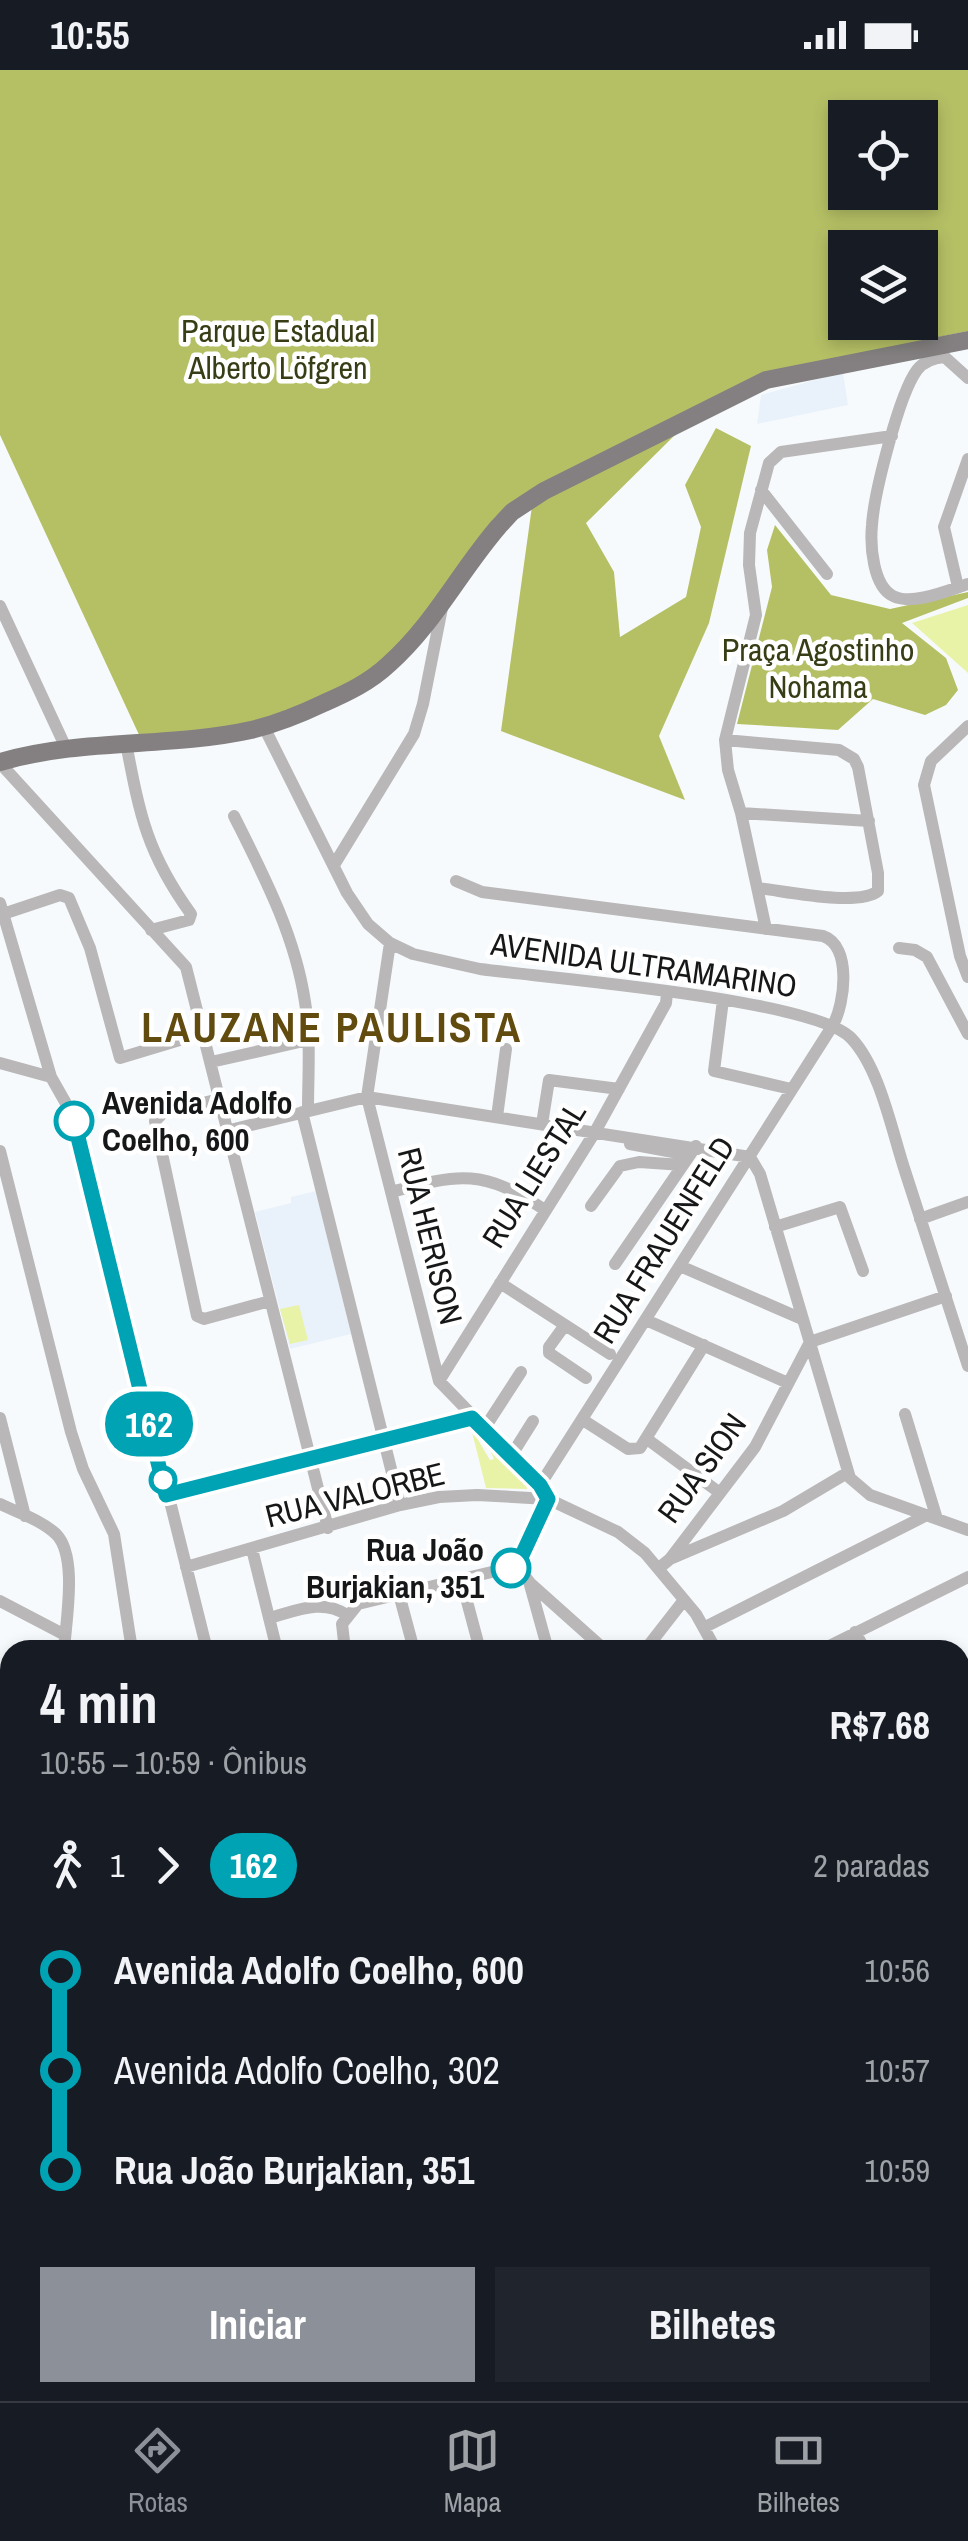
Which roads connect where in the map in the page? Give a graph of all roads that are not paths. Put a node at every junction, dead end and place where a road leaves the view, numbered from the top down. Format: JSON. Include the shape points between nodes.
{"nodes":[{"id":1,"x":968,"y":340,"type":"edge"},
{"id":2,"x":938,"y":351,"type":"junction"},
{"id":3,"x":888,"y":355,"type":"junction"},
{"id":4,"x":967,"y":376,"type":"edge"},
{"id":5,"x":910,"y":382,"type":"junction"},
{"id":6,"x":892,"y":436,"type":"junction"},
{"id":7,"x":968,"y":459,"type":"edge"},
{"id":8,"x":761,"y":490,"type":"junction"},
{"id":9,"x":827,"y":574,"type":"dead end"},
{"id":10,"x":963,"y":586,"type":"edge"},
{"id":11,"x":442,"y":605,"type":"junction"},
{"id":12,"x":0,"y":606,"type":"edge"},
{"id":13,"x":264,"y":726,"type":"junction"},
{"id":14,"x":968,"y":730,"type":"edge"},
{"id":15,"x":725,"y":740,"type":"junction"},
{"id":16,"x":126,"y":744,"type":"junction"},
{"id":17,"x":66,"y":748,"type":"junction"},
{"id":18,"x":0,"y":762,"type":"edge"},
{"id":19,"x":742,"y":813,"type":"junction"},
{"id":20,"x":234,"y":816,"type":"dead end"},
{"id":21,"x":869,"y":821,"type":"junction"},
{"id":22,"x":334,"y":865,"type":"junction"},
{"id":23,"x":456,"y":881,"type":"dead end"},
{"id":24,"x":758,"y":888,"type":"junction"},
{"id":25,"x":2,"y":908,"type":"edge"},
{"id":26,"x":766,"y":929,"type":"junction"},
{"id":27,"x":151,"y":930,"type":"junction"},
{"id":28,"x":4,"y":933,"type":"edge"},
{"id":29,"x":390,"y":944,"type":"junction"},
{"id":30,"x":900,"y":948,"type":"dead end"},
{"id":31,"x":968,"y":977,"type":"edge"},
{"id":32,"x":667,"y":993,"type":"junction"},
{"id":33,"x":723,"y":1000,"type":"junction"},
{"id":34,"x":833,"y":1025,"type":"junction"},
{"id":35,"x":203,"y":1033,"type":"junction"},
{"id":36,"x":968,"y":1034,"type":"edge"},
{"id":37,"x":308,"y":1040,"type":"junction"},
{"id":38,"x":506,"y":1049,"type":"dead end"},
{"id":39,"x":0,"y":1062,"type":"edge"},
{"id":40,"x":211,"y":1062,"type":"junction"},
{"id":41,"x":51,"y":1077,"type":"junction"},
{"id":42,"x":619,"y":1088,"type":"junction"},
{"id":43,"x":791,"y":1090,"type":"junction"},
{"id":44,"x":366,"y":1097,"type":"junction"},
{"id":45,"x":219,"y":1099,"type":"junction"},
{"id":46,"x":305,"y":1111,"type":"junction"},
{"id":47,"x":497,"y":1117,"type":"junction"},
{"id":48,"x":542,"y":1124,"type":"junction"},
{"id":49,"x":226,"y":1130,"type":"junction"},
{"id":50,"x":594,"y":1132,"type":"junction"},
{"id":51,"x":0,"y":1151,"type":"edge"},
{"id":52,"x":689,"y":1155,"type":"junction"},
{"id":53,"x":750,"y":1157,"type":"junction"},
{"id":54,"x":391,"y":1192,"type":"junction"},
{"id":55,"x":968,"y":1202,"type":"edge"},
{"id":56,"x":591,"y":1206,"type":"dead end"},
{"id":57,"x":546,"y":1210,"type":"junction"},
{"id":58,"x":920,"y":1219,"type":"junction"},
{"id":59,"x":774,"y":1227,"type":"junction"},
{"id":60,"x":615,"y":1264,"type":"dead end"},
{"id":61,"x":680,"y":1266,"type":"junction"},
{"id":62,"x":862,"y":1271,"type":"dead end"},
{"id":63,"x":500,"y":1283,"type":"junction"},
{"id":64,"x":946,"y":1296,"type":"junction"},
{"id":65,"x":270,"y":1301,"type":"junction"},
{"id":66,"x":646,"y":1320,"type":"junction"},
{"id":67,"x":802,"y":1320,"type":"junction"},
{"id":68,"x":564,"y":1325,"type":"junction"},
{"id":69,"x":810,"y":1342,"type":"junction"},
{"id":70,"x":704,"y":1345,"type":"junction"},
{"id":71,"x":610,"y":1354,"type":"dead end"},
{"id":72,"x":968,"y":1366,"type":"edge"},
{"id":73,"x":521,"y":1372,"type":"dead end"},
{"id":74,"x":586,"y":1378,"type":"dead end"},
{"id":75,"x":439,"y":1381,"type":"junction"},
{"id":76,"x":788,"y":1382,"type":"junction"},
{"id":77,"x":904,"y":1414,"type":"dead end"},
{"id":78,"x":472,"y":1418,"type":"junction"},
{"id":79,"x":583,"y":1420,"type":"junction"},
{"id":80,"x":535,"y":1422,"type":"dead end"},
{"id":81,"x":1,"y":1427,"type":"edge"},
{"id":82,"x":484,"y":1429,"type":"junction"},
{"id":83,"x":647,"y":1439,"type":"junction"},
{"id":84,"x":384,"y":1442,"type":"junction"},
{"id":85,"x":511,"y":1456,"type":"junction"},
{"id":86,"x":310,"y":1460,"type":"junction"},
{"id":87,"x":847,"y":1473,"type":"junction"},
{"id":88,"x":540,"y":1485,"type":"junction"},
{"id":89,"x":720,"y":1493,"type":"junction"},
{"id":90,"x":166,"y":1495,"type":"junction"},
{"id":91,"x":548,"y":1499,"type":"junction"},
{"id":92,"x":0,"y":1504,"type":"edge"},
{"id":93,"x":400,"y":1505,"type":"junction"},
{"id":94,"x":26,"y":1516,"type":"junction"},
{"id":95,"x":932,"y":1517,"type":"junction"},
{"id":96,"x":328,"y":1528,"type":"junction"},
{"id":97,"x":968,"y":1530,"type":"edge"},
{"id":98,"x":252,"y":1549,"type":"junction"},
{"id":99,"x":665,"y":1563,"type":"junction"},
{"id":100,"x":517,"y":1566,"type":"junction"},
{"id":101,"x":186,"y":1567,"type":"junction"},
{"id":102,"x":964,"y":1576,"type":"edge"},
{"id":103,"x":462,"y":1580,"type":"junction"},
{"id":104,"x":530,"y":1583,"type":"junction"},
{"id":105,"x":398,"y":1594,"type":"junction"},
{"id":106,"x":684,"y":1600,"type":"junction"},
{"id":107,"x":0,"y":1601,"type":"edge"},
{"id":108,"x":347,"y":1615,"type":"junction"},
{"id":109,"x":269,"y":1618,"type":"junction"},
{"id":110,"x":705,"y":1627,"type":"junction"},
{"id":111,"x":855,"y":1632,"type":"junction"},
{"id":112,"x":59,"y":1640,"type":"edge"},
{"id":113,"x":64,"y":1640,"type":"edge"},
{"id":114,"x":130,"y":1640,"type":"edge"},
{"id":115,"x":204,"y":1640,"type":"edge"},
{"id":116,"x":275,"y":1640,"type":"edge"},
{"id":117,"x":344,"y":1640,"type":"edge"},
{"id":118,"x":411,"y":1640,"type":"edge"},
{"id":119,"x":477,"y":1640,"type":"edge"},
{"id":120,"x":545,"y":1640,"type":"edge"},
{"id":121,"x":594,"y":1640,"type":"edge"},
{"id":122,"x":653,"y":1640,"type":"edge"},
{"id":123,"x":711,"y":1640,"type":"edge"},
{"id":124,"x":840,"y":1640,"type":"edge"},
{"id":125,"x":859,"y":1640,"type":"edge"}],
"edges":[{"from":1,"to":2,"type":"main road"},
{"from":2,"to":3,"type":"main road"},
{"from":2,"to":4,"type":"street"},
{"from":2,"to":5,"type":"street"},
{"from":3,"to":5,"type":"street"},
{"from":3,"to":11,"type":"main road","via":[[754,385],[544,491],[499,526]]},
{"from":5,"to":6,"type":"street"},
{"from":6,"to":8,"type":"street","via":[[781,452],[769,464]]},
{"from":6,"to":10,"type":"street","via":[[872,526],[882,586],[909,600]]},
{"from":7,"to":10,"type":"street","via":[[944,526]]},
{"from":8,"to":9,"type":"street"},
{"from":8,"to":15,"type":"street","via":[[749,546],[756,615]]},
{"from":11,"to":13,"type":"main road","via":[[374,677]]},
{"from":11,"to":22,"type":"street","via":[[414,734]]},
{"from":12,"to":17,"type":"street"},
{"from":13,"to":16,"type":"main road"},
{"from":13,"to":22,"type":"street","name":"AVENIDA ULTRAMARINO"},
{"from":14,"to":31,"type":"street","via":[[931,761],[924,785]]},
{"from":15,"to":19,"type":"street"},
{"from":15,"to":21,"type":"street","via":[[848,753],[858,766]]},
{"from":16,"to":17,"type":"main road"},
{"from":16,"to":27,"type":"street","via":[[153,854],[191,914]]},
{"from":17,"to":18,"type":"main road"},
{"from":18,"to":27,"type":"street"},
{"from":19,"to":21,"type":"street"},
{"from":19,"to":24,"type":"street"},
{"from":20,"to":37,"type":"street","via":[[290,941]]},
{"from":21,"to":24,"type":"street","via":[[879,886],[873,896]]},
{"from":22,"to":29,"type":"street","name":"AVENIDA ULTRAMARINO","via":[[359,912]]},
{"from":23,"to":26,"type":"street","via":[[482,892]]},
{"from":24,"to":26,"type":"street"},
{"from":25,"to":28,"type":"street"},
{"from":25,"to":35,"type":"street","via":[[69,898],[120,1058]]},
{"from":26,"to":34,"type":"street","via":[[835,943],[842,997]]},
{"from":27,"to":35,"type":"street","via":[[186,967]]},
{"from":28,"to":41,"type":"street"},
{"from":29,"to":32,"type":"street","name":"AVENIDA ULTRAMARINO","via":[[436,961]]},
{"from":29,"to":44,"type":"street","name":"RUA HERISON"},
{"from":30,"to":36,"type":"street","via":[[927,958]]},
{"from":32,"to":33,"type":"street","name":"AVENIDA ULTRAMARINO"},
{"from":32,"to":42,"type":"street","name":"RUA LIESTAL"},
{"from":33,"to":34,"type":"street","name":"AVENIDA ULTRAMARINO"},
{"from":33,"to":43,"type":"street","via":[[713,1067],[722,1075]]},
{"from":34,"to":43,"type":"street","name":"RUA FRAUENFELD"},
{"from":34,"to":58,"type":"street","name":"AVENIDA ULTRAMARINO","via":[[852,1038],[867,1063]]},
{"from":35,"to":40,"type":"street"},
{"from":37,"to":40,"type":"street"},
{"from":37,"to":46,"type":"street"},
{"from":38,"to":47,"type":"street"},
{"from":39,"to":41,"type":"street"},
{"from":40,"to":45,"type":"street"},
{"from":41,"to":90,"type":"street","via":[[84,1156]]},
{"from":42,"to":48,"type":"street","via":[[551,1079]]},
{"from":42,"to":50,"type":"street","name":"RUA LIESTAL"},
{"from":43,"to":53,"type":"street","name":"RUA FRAUENFELD"},
{"from":44,"to":46,"type":"street"},
{"from":44,"to":47,"type":"street"},
{"from":44,"to":54,"type":"street","name":"RUA HERISON"},
{"from":45,"to":49,"type":"street"},
{"from":45,"to":65,"type":"street","via":[[155,1121],[197,1316]]},
{"from":46,"to":49,"type":"street"},
{"from":46,"to":84,"type":"street"},
{"from":47,"to":48,"type":"street"},
{"from":48,"to":50,"type":"street"},
{"from":49,"to":65,"type":"street"},
{"from":50,"to":52,"type":"street"},
{"from":50,"to":57,"type":"street","name":"RUA LIESTAL"},
{"from":51,"to":114,"type":"street","via":[[71,1432],[114,1534]]},
{"from":52,"to":53,"type":"street"},
{"from":52,"to":56,"type":"street","via":[[620,1166]]},
{"from":52,"to":60,"type":"street"},
{"from":53,"to":59,"type":"street"},
{"from":53,"to":61,"type":"street","name":"RUA FRAUENFELD"},
{"from":54,"to":57,"type":"street","via":[[464,1177],[498,1182]]},
{"from":54,"to":75,"type":"street","name":"RUA HERISON"},
{"from":55,"to":58,"type":"street"},
{"from":57,"to":63,"type":"street","name":"RUA LIESTAL"},
{"from":58,"to":64,"type":"street","name":"AVENIDA ULTRAMARINO"},
{"from":59,"to":62,"type":"street","via":[[840,1207]]},
{"from":59,"to":67,"type":"street"},
{"from":61,"to":66,"type":"street","name":"RUA FRAUENFELD"},
{"from":61,"to":67,"type":"street"},
{"from":63,"to":68,"type":"street"},
{"from":63,"to":75,"type":"street","name":"RUA LIESTAL"},
{"from":64,"to":69,"type":"street"},
{"from":64,"to":72,"type":"street","name":"AVENIDA ULTRAMARINO"},
{"from":65,"to":86,"type":"street"},
{"from":66,"to":70,"type":"street"},
{"from":66,"to":79,"type":"street","name":"RUA FRAUENFELD"},
{"from":67,"to":69,"type":"street"},
{"from":68,"to":71,"type":"street"},
{"from":68,"to":74,"type":"street","via":[[550,1353]]},
{"from":69,"to":76,"type":"street","name":"RUA SION"},
{"from":69,"to":87,"type":"street"},
{"from":70,"to":76,"type":"street"},
{"from":70,"to":83,"type":"street"},
{"from":73,"to":82,"type":"street"},
{"from":75,"to":78,"type":"street","name":"RUA HERISON"},
{"from":76,"to":89,"type":"street","name":"RUA SION","via":[[755,1448]]},
{"from":77,"to":95,"type":"street"},
{"from":78,"to":82,"type":"street","name":"RUA HERISON"},
{"from":78,"to":84,"type":"street"},
{"from":79,"to":83,"type":"street","via":[[628,1449]]},
{"from":79,"to":88,"type":"street","name":"RUA FRAUENFELD"},
{"from":80,"to":85,"type":"street"},
{"from":81,"to":94,"type":"street"},
{"from":82,"to":85,"type":"street","name":"RUA HERISON"},
{"from":83,"to":89,"type":"street"},
{"from":84,"to":86,"type":"street"},
{"from":84,"to":93,"type":"street"},
{"from":85,"to":88,"type":"street","name":"RUA HERISON"},
{"from":86,"to":90,"type":"street"},
{"from":86,"to":96,"type":"street"},
{"from":87,"to":95,"type":"street","via":[[870,1495]]},
{"from":87,"to":99,"type":"street","via":[[784,1511]]},
{"from":88,"to":91,"type":"street","name":"RUA HERISON"},
{"from":89,"to":99,"type":"street","name":"RUA SION"},
{"from":90,"to":101,"type":"street"},
{"from":91,"to":93,"type":"street","name":"RUA VALORBE","via":[[461,1495]]},
{"from":91,"to":99,"type":"street","name":"RUA VALORBE"},
{"from":91,"to":100,"type":"street"},
{"from":92,"to":94,"type":"street"},
{"from":93,"to":96,"type":"street","name":"RUA VALORBE"},
{"from":94,"to":113,"type":"street","via":[[54,1532],[68,1553]]},
{"from":95,"to":97,"type":"street"},
{"from":95,"to":110,"type":"street"},
{"from":96,"to":98,"type":"street","name":"RUA VALORBE"},
{"from":98,"to":101,"type":"street","name":"RUA VALORBE"},
{"from":98,"to":109,"type":"street"},
{"from":99,"to":106,"type":"street","name":"RUA VALORBE"},
{"from":100,"to":103,"type":"street"},
{"from":100,"to":104,"type":"street"},
{"from":101,"to":115,"type":"street"},
{"from":102,"to":111,"type":"street"},
{"from":103,"to":105,"type":"street"},
{"from":103,"to":119,"type":"street"},
{"from":104,"to":120,"type":"street"},
{"from":104,"to":121,"type":"street"},
{"from":105,"to":108,"type":"street","via":[[358,1604]]},
{"from":105,"to":118,"type":"street"},
{"from":106,"to":110,"type":"street","name":"RUA VALORBE"},
{"from":106,"to":122,"type":"street"},
{"from":107,"to":112,"type":"street"},
{"from":108,"to":109,"type":"street","via":[[320,1606]]},
{"from":108,"to":117,"type":"street"},
{"from":109,"to":116,"type":"street"},
{"from":110,"to":123,"type":"street","name":"RUA VALORBE"},
{"from":111,"to":124,"type":"street"},
{"from":111,"to":125,"type":"street"}]}
